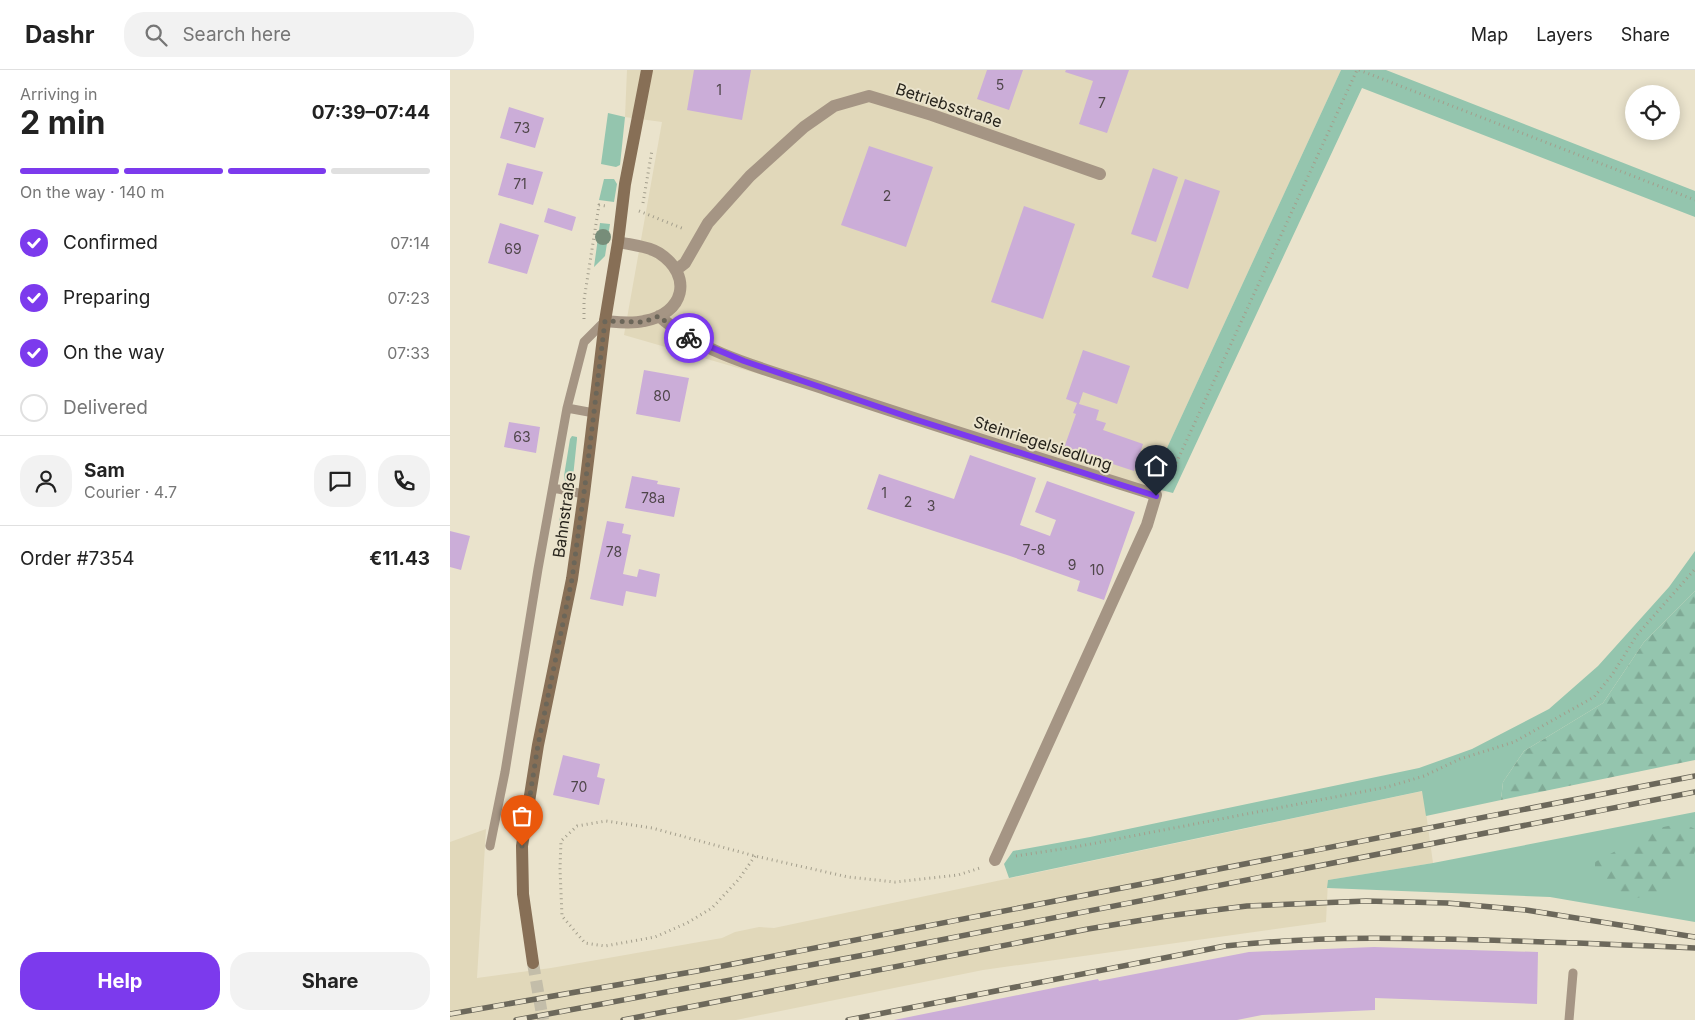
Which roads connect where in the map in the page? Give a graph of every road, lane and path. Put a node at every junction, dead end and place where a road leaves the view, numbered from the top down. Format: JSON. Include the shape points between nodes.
{"nodes":[{"id":1,"x":647,"y":70,"type":"edge"},
{"id":2,"x":1358,"y":70,"type":"edge"},
{"id":3,"x":1100,"y":174,"type":"dead end"},
{"id":4,"x":1695,"y":200,"type":"edge"},
{"id":5,"x":622,"y":208,"type":"junction"},
{"id":6,"x":641,"y":211,"type":"dead end"},
{"id":7,"x":700,"y":237,"type":"junction"},
{"id":8,"x":618,"y":242,"type":"junction"},
{"id":9,"x":676,"y":270,"type":"junction"},
{"id":10,"x":659,"y":316,"type":"junction"},
{"id":11,"x":605,"y":321,"type":"junction"},
{"id":12,"x":584,"y":342,"type":"junction"},
{"id":13,"x":567,"y":408,"type":"junction"},
{"id":14,"x":594,"y":413,"type":"junction"},
{"id":15,"x":553,"y":488,"type":"junction"},
{"id":16,"x":584,"y":494,"type":"junction"},
{"id":17,"x":1156,"y":496,"type":"junction"},
{"id":18,"x":1695,"y":569,"type":"edge"},
{"id":19,"x":490,"y":846,"type":"dead end"},
{"id":20,"x":755,"y":856,"type":"junction"},
{"id":21,"x":995,"y":860,"type":"junction"},
{"id":22,"x":533,"y":963,"type":"tunnel mouth"},
{"id":23,"x":1573,"y":973,"type":"dead end"},
{"id":24,"x":1569,"y":1020,"type":"edge"}],
"edges":[{"from":1,"to":5,"type":"main road","name":"Bahnstraße"},
{"from":2,"to":4,"type":"path"},
{"from":2,"to":17,"type":"path","via":[[1174,470]]},
{"from":3,"to":7,"type":"street","name":"Betriebsstraße","via":[[869,96],[834,106],[804,127],[750,176],[708,223]]},
{"from":5,"to":8,"type":"main road","name":"Bahnstraße"},
{"from":5,"to":12,"type":"path","via":[[599,206],[584,300]]},
{"from":6,"to":7,"type":"path"},
{"from":7,"to":9,"type":"street","name":"Betriebsstraße","via":[[685,263]]},
{"from":8,"to":9,"type":"street","via":[[657,251]]},
{"from":8,"to":11,"type":"main road","name":"Bahnstraße"},
{"from":9,"to":10,"type":"street","via":[[680,297],[670,310]]},
{"from":10,"to":11,"type":"street","via":[[644,322]]},
{"from":10,"to":17,"type":"street","name":"Steinriegelsiedlung","via":[[690,339],[744,361]]},
{"from":11,"to":12,"type":"lane"},
{"from":11,"to":14,"type":"main road","name":"Bahnstraße"},
{"from":12,"to":13,"type":"lane"},
{"from":13,"to":14,"type":"lane"},
{"from":13,"to":15,"type":"lane"},
{"from":14,"to":16,"type":"main road","name":"Bahnstraße"},
{"from":15,"to":16,"type":"lane"},
{"from":15,"to":19,"type":"lane"},
{"from":16,"to":22,"type":"main road","name":"Bahnstraße","via":[[572,579],[538,745],[522,846],[523,894]]},
{"from":17,"to":21,"type":"street","via":[[1147,525]]},
{"from":18,"to":21,"type":"path","via":[[1637,636],[1594,696],[1514,742],[1386,787]]},
{"from":20,"to":20,"type":"path","via":[[652,828],[606,822],[577,826],[561,841],[562,916],[585,943],[605,946],[655,937],[712,908]]},
{"from":20,"to":21,"type":"path","via":[[848,877],[895,882],[958,875]]},
{"from":23,"to":24,"type":"lane"}]}
